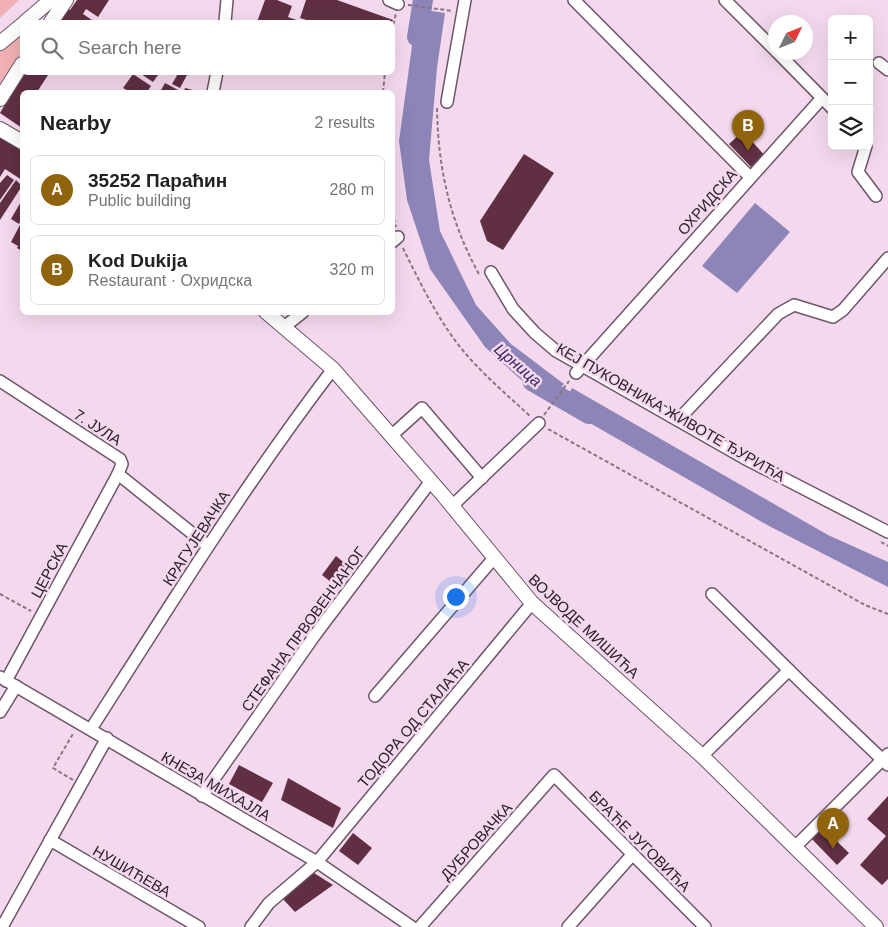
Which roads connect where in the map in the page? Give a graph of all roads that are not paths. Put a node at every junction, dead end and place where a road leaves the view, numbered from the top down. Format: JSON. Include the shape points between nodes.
{"nodes":[{"id":1,"x":51,"y":0,"type":"edge"},
{"id":2,"x":66,"y":0,"type":"edge"},
{"id":3,"x":227,"y":0,"type":"edge"},
{"id":4,"x":465,"y":0,"type":"edge"},
{"id":5,"x":574,"y":0,"type":"edge"},
{"id":6,"x":725,"y":0,"type":"edge"},
{"id":7,"x":28,"y":20,"type":"edge"},
{"id":8,"x":52,"y":20,"type":"edge"},
{"id":9,"x":225,"y":20,"type":"edge"},
{"id":10,"x":20,"y":27,"type":"edge"},
{"id":11,"x":0,"y":43,"type":"edge"},
{"id":12,"x":768,"y":44,"type":"edge"},
{"id":13,"x":784,"y":60,"type":"edge"},
{"id":14,"x":20,"y":67,"type":"edge"},
{"id":15,"x":216,"y":75,"type":"edge"},
{"id":16,"x":213,"y":90,"type":"edge"},
{"id":17,"x":822,"y":98,"type":"junction"},
{"id":18,"x":0,"y":99,"type":"edge"},
{"id":19,"x":442,"y":104,"type":"road end"},
{"id":20,"x":829,"y":105,"type":"edge"},
{"id":21,"x":0,"y":129,"type":"edge"},
{"id":22,"x":20,"y":141,"type":"edge"},
{"id":23,"x":865,"y":150,"type":"edge"},
{"id":24,"x":750,"y":177,"type":"junction"},
{"id":25,"x":876,"y":196,"type":"dead end"},
{"id":26,"x":888,"y":258,"type":"edge"},
{"id":27,"x":491,"y":272,"type":"dead end"},
{"id":28,"x":270,"y":315,"type":"edge"},
{"id":29,"x":300,"y":315,"type":"edge"},
{"id":30,"x":284,"y":326,"type":"junction"},
{"id":31,"x":333,"y":369,"type":"junction"},
{"id":32,"x":576,"y":372,"type":"junction"},
{"id":33,"x":0,"y":381,"type":"edge"},
{"id":34,"x":678,"y":420,"type":"junction"},
{"id":35,"x":539,"y":423,"type":"road end"},
{"id":36,"x":391,"y":436,"type":"junction"},
{"id":37,"x":118,"y":474,"type":"junction"},
{"id":38,"x":482,"y":478,"type":"junction"},
{"id":39,"x":431,"y":481,"type":"junction"},
{"id":40,"x":452,"y":506,"type":"junction"},
{"id":41,"x":888,"y":532,"type":"edge"},
{"id":42,"x":208,"y":546,"type":"junction"},
{"id":43,"x":494,"y":558,"type":"junction"},
{"id":44,"x":712,"y":594,"type":"dead end"},
{"id":45,"x":532,"y":603,"type":"junction"},
{"id":46,"x":789,"y":670,"type":"junction"},
{"id":47,"x":7,"y":681,"type":"edge"},
{"id":48,"x":375,"y":696,"type":"dead end"},
{"id":49,"x":0,"y":712,"type":"edge"},
{"id":50,"x":92,"y":729,"type":"junction"},
{"id":51,"x":107,"y":738,"type":"junction"},
{"id":52,"x":702,"y":756,"type":"junction"},
{"id":53,"x":886,"y":760,"type":"edge"},
{"id":54,"x":554,"y":775,"type":"joint"},
{"id":55,"x":202,"y":796,"type":"junction"},
{"id":56,"x":50,"y":840,"type":"junction"},
{"id":57,"x":795,"y":848,"type":"junction"},
{"id":58,"x":632,"y":855,"type":"junction"},
{"id":59,"x":317,"y":862,"type":"junction"},
{"id":60,"x":2,"y":927,"type":"edge"},
{"id":61,"x":199,"y":927,"type":"edge"},
{"id":62,"x":251,"y":927,"type":"edge"},
{"id":63,"x":412,"y":927,"type":"edge"},
{"id":64,"x":420,"y":927,"type":"edge"},
{"id":65,"x":568,"y":927,"type":"edge"},
{"id":66,"x":705,"y":927,"type":"edge"},
{"id":67,"x":876,"y":927,"type":"edge"}],
"edges":[{"from":1,"to":7,"type":"main road"},
{"from":2,"to":8,"type":"main road"},
{"from":3,"to":9,"type":"street"},
{"from":4,"to":19,"type":"street"},
{"from":5,"to":24,"type":"street","name":"ОХРИДСКА"},
{"from":6,"to":12,"type":"street"},
{"from":10,"to":11,"type":"main road"},
{"from":13,"to":17,"type":"street"},
{"from":14,"to":18,"type":"main road"},
{"from":15,"to":16,"type":"street"},
{"from":17,"to":20,"type":"street"},
{"from":17,"to":24,"type":"street"},
{"from":21,"to":22,"type":"main road"},
{"from":23,"to":25,"type":"street","via":[[858,172]]},
{"from":24,"to":32,"type":"street","name":"ОХРИДСКА"},
{"from":26,"to":34,"type":"street","via":[[843,310],[833,317],[794,305],[778,314]]},
{"from":27,"to":32,"type":"street","via":[[513,309]]},
{"from":28,"to":30,"type":"main road","name":"ВОЈВОДЕ МИШИЋА"},
{"from":29,"to":30,"type":"street"},
{"from":30,"to":31,"type":"main road","name":"ВОЈВОДЕ МИШИЋА"},
{"from":31,"to":36,"type":"main road","name":"ВОЈВОДЕ МИШИЋА"},
{"from":31,"to":42,"type":"street","name":"КРАГУЈЕВАЧКА","via":[[274,448]]},
{"from":32,"to":34,"type":"street"},
{"from":33,"to":37,"type":"street","name":"7. ЈУЛА","via":[[120,459],[122,464]]},
{"from":34,"to":41,"type":"street"},
{"from":35,"to":38,"type":"street"},
{"from":36,"to":38,"type":"street","via":[[422,408]]},
{"from":36,"to":39,"type":"main road","name":"ВОЈВОДЕ МИШИЋА"},
{"from":37,"to":42,"type":"street"},
{"from":37,"to":47,"type":"street","name":"ЦЕРСКА"},
{"from":38,"to":40,"type":"street"},
{"from":39,"to":40,"type":"main road","name":"ВОЈВОДЕ МИШИЋА"},
{"from":39,"to":55,"type":"street","name":"СТЕФАНА ПРВОВЕНЧАНОГ","via":[[315,635]]},
{"from":40,"to":43,"type":"main road","name":"ВОЈВОДЕ МИШИЋА"},
{"from":42,"to":50,"type":"street","name":"КРАГУЈЕВАЧКА"},
{"from":43,"to":45,"type":"main road","name":"ВОЈВОДЕ МИШИЋА"},
{"from":43,"to":48,"type":"street"},
{"from":44,"to":46,"type":"street"},
{"from":45,"to":52,"type":"main road","name":"ВОЈВОДЕ МИШИЋА"},
{"from":45,"to":59,"type":"street","name":"ТОДОРА ОД СТАЛАЋА"},
{"from":46,"to":52,"type":"street"},
{"from":46,"to":53,"type":"street"},
{"from":47,"to":49,"type":"street","name":"ЦЕРСКА"},
{"from":47,"to":50,"type":"street","name":"КНЕЗА МИХАЈЛА"},
{"from":50,"to":51,"type":"street","name":"КНЕЗА МИХАЈЛА"},
{"from":51,"to":55,"type":"street","name":"КНЕЗА МИХАЈЛА"},
{"from":51,"to":56,"type":"street"},
{"from":52,"to":57,"type":"main road","name":"ВОЈВОДЕ МИШИЋА"},
{"from":53,"to":57,"type":"street"},
{"from":54,"to":58,"type":"street","name":"БРАЋЕ ЈУГОВИЋА"},
{"from":54,"to":64,"type":"street","name":"ДУБРОВАЧКА"},
{"from":55,"to":59,"type":"street","name":"КНЕЗА МИХАЈЛА"},
{"from":56,"to":60,"type":"street"},
{"from":56,"to":61,"type":"street","name":"НУШИЋЕВА"},
{"from":57,"to":67,"type":"main road","name":"ВОЈВОДЕ МИШИЋА"},
{"from":58,"to":65,"type":"street"},
{"from":58,"to":66,"type":"street","name":"БРАЋЕ ЈУГОВИЋА"},
{"from":59,"to":62,"type":"street","name":"ТОДОРА ОД СТАЛАЋА","via":[[269,904]]},
{"from":59,"to":63,"type":"street","name":"КНЕЗА МИХАЈЛА"}]}
